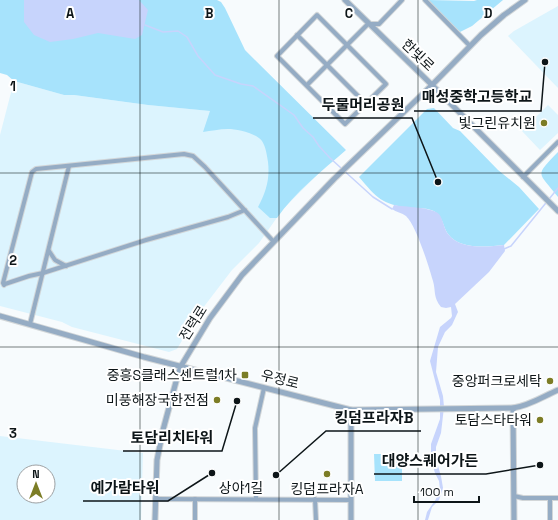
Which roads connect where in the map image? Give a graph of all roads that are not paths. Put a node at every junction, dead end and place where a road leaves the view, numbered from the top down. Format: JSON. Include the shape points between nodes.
{"nodes":[{"id":1,"x":345,"y":0,"type":"edge"},
{"id":2,"x":402,"y":0,"type":"edge"},
{"id":3,"x":424,"y":0,"type":"edge"},
{"id":4,"x":525,"y":0,"type":"edge"},
{"id":5,"x":368,"y":24,"type":"junction"},
{"id":6,"x":297,"y":35,"type":"junction"},
{"id":7,"x":347,"y":45,"type":"junction"},
{"id":8,"x":470,"y":46,"type":"junction"},
{"id":9,"x":327,"y":65,"type":"junction"},
{"id":10,"x":307,"y":85,"type":"junction"},
{"id":11,"x":432,"y":85,"type":"junction"},
{"id":12,"x":366,"y":104,"type":"junction"},
{"id":13,"x":558,"y":142,"type":"edge"},
{"id":14,"x":69,"y":166,"type":"junction"},
{"id":15,"x":523,"y":176,"type":"junction"},
{"id":16,"x":245,"y":210,"type":"junction"},
{"id":17,"x":558,"y":211,"type":"edge"},
{"id":18,"x":273,"y":241,"type":"junction"},
{"id":19,"x":49,"y":251,"type":"junction"},
{"id":20,"x":66,"y":266,"type":"junction"},
{"id":21,"x":43,"y":273,"type":"junction"},
{"id":22,"x":0,"y":316,"type":"edge"},
{"id":23,"x":30,"y":324,"type":"junction"},
{"id":24,"x":181,"y":366,"type":"junction"},
{"id":25,"x":264,"y":388,"type":"junction"},
{"id":26,"x":558,"y":390,"type":"edge"},
{"id":27,"x":513,"y":408,"type":"junction"},
{"id":28,"x":351,"y":410,"type":"junction"},
{"id":29,"x":514,"y":496,"type":"junction"},
{"id":30,"x":550,"y":498,"type":"junction"},
{"id":31,"x":558,"y":498,"type":"edge"},
{"id":32,"x":155,"y":499,"type":"junction"},
{"id":33,"x":195,"y":499,"type":"junction"},
{"id":34,"x":256,"y":499,"type":"junction"},
{"id":35,"x":316,"y":499,"type":"junction"},
{"id":36,"x":351,"y":500,"type":"junction"},
{"id":37,"x":155,"y":520,"type":"edge"},
{"id":38,"x":195,"y":520,"type":"edge"},
{"id":39,"x":316,"y":520,"type":"edge"},
{"id":40,"x":351,"y":520,"type":"edge"},
{"id":41,"x":514,"y":520,"type":"edge"},
{"id":42,"x":550,"y":520,"type":"edge"}],
"edges":[{"from":1,"to":5,"type":"street","name":"한빛로"},
{"from":2,"to":5,"type":"street","via":[[379,24]]},
{"from":3,"to":8,"type":"street"},
{"from":4,"to":8,"type":"street"},
{"from":5,"to":7,"type":"street"},
{"from":5,"to":11,"type":"street","name":"한빛로"},
{"from":6,"to":7,"type":"street","via":[[317,15]]},
{"from":6,"to":9,"type":"street"},
{"from":6,"to":10,"type":"street","via":[[277,56]]},
{"from":7,"to":9,"type":"street"},
{"from":7,"to":12,"type":"street","via":[[386,84]]},
{"from":8,"to":11,"type":"street"},
{"from":9,"to":10,"type":"street"},
{"from":9,"to":12,"type":"street"},
{"from":10,"to":12,"type":"street","via":[[345,124]]},
{"from":11,"to":15,"type":"street","name":"한빛로"},
{"from":11,"to":18,"type":"street","name":"전력로"},
{"from":13,"to":15,"type":"street"},
{"from":14,"to":16,"type":"street","via":[[184,154],[193,156]]},
{"from":14,"to":19,"type":"street"},
{"from":14,"to":21,"type":"street","via":[[32,172],[3,283],[4,285]]},
{"from":15,"to":17,"type":"street","name":"한빛로"},
{"from":16,"to":18,"type":"street"},
{"from":16,"to":20,"type":"street"},
{"from":18,"to":24,"type":"street","name":"전력로","via":[[242,275],[210,318]]},
{"from":19,"to":20,"type":"street","via":[[55,260]]},
{"from":19,"to":21,"type":"street"},
{"from":20,"to":21,"type":"street"},
{"from":21,"to":23,"type":"street"},
{"from":22,"to":23,"type":"street","name":"우정로"},
{"from":23,"to":24,"type":"street","name":"우정로"},
{"from":24,"to":25,"type":"street","name":"우정로"},
{"from":24,"to":32,"type":"street","name":"전력로","via":[[157,460]]},
{"from":25,"to":28,"type":"street","name":"우정로"},
{"from":25,"to":34,"type":"street","via":[[255,428]]},
{"from":26,"to":27,"type":"street","name":"우정로"},
{"from":27,"to":28,"type":"street","name":"우정로"},
{"from":27,"to":29,"type":"street"},
{"from":28,"to":36,"type":"street"},
{"from":29,"to":30,"type":"street"},
{"from":29,"to":41,"type":"street"},
{"from":30,"to":31,"type":"street"},
{"from":30,"to":42,"type":"street"},
{"from":32,"to":33,"type":"street","name":"상야1길"},
{"from":32,"to":37,"type":"street","name":"전력로"},
{"from":33,"to":34,"type":"street","name":"상야1길"},
{"from":33,"to":38,"type":"street"},
{"from":34,"to":35,"type":"street","name":"상야1길"},
{"from":35,"to":36,"type":"street","name":"상야1길"},
{"from":35,"to":39,"type":"street"},
{"from":36,"to":40,"type":"street"}]}
